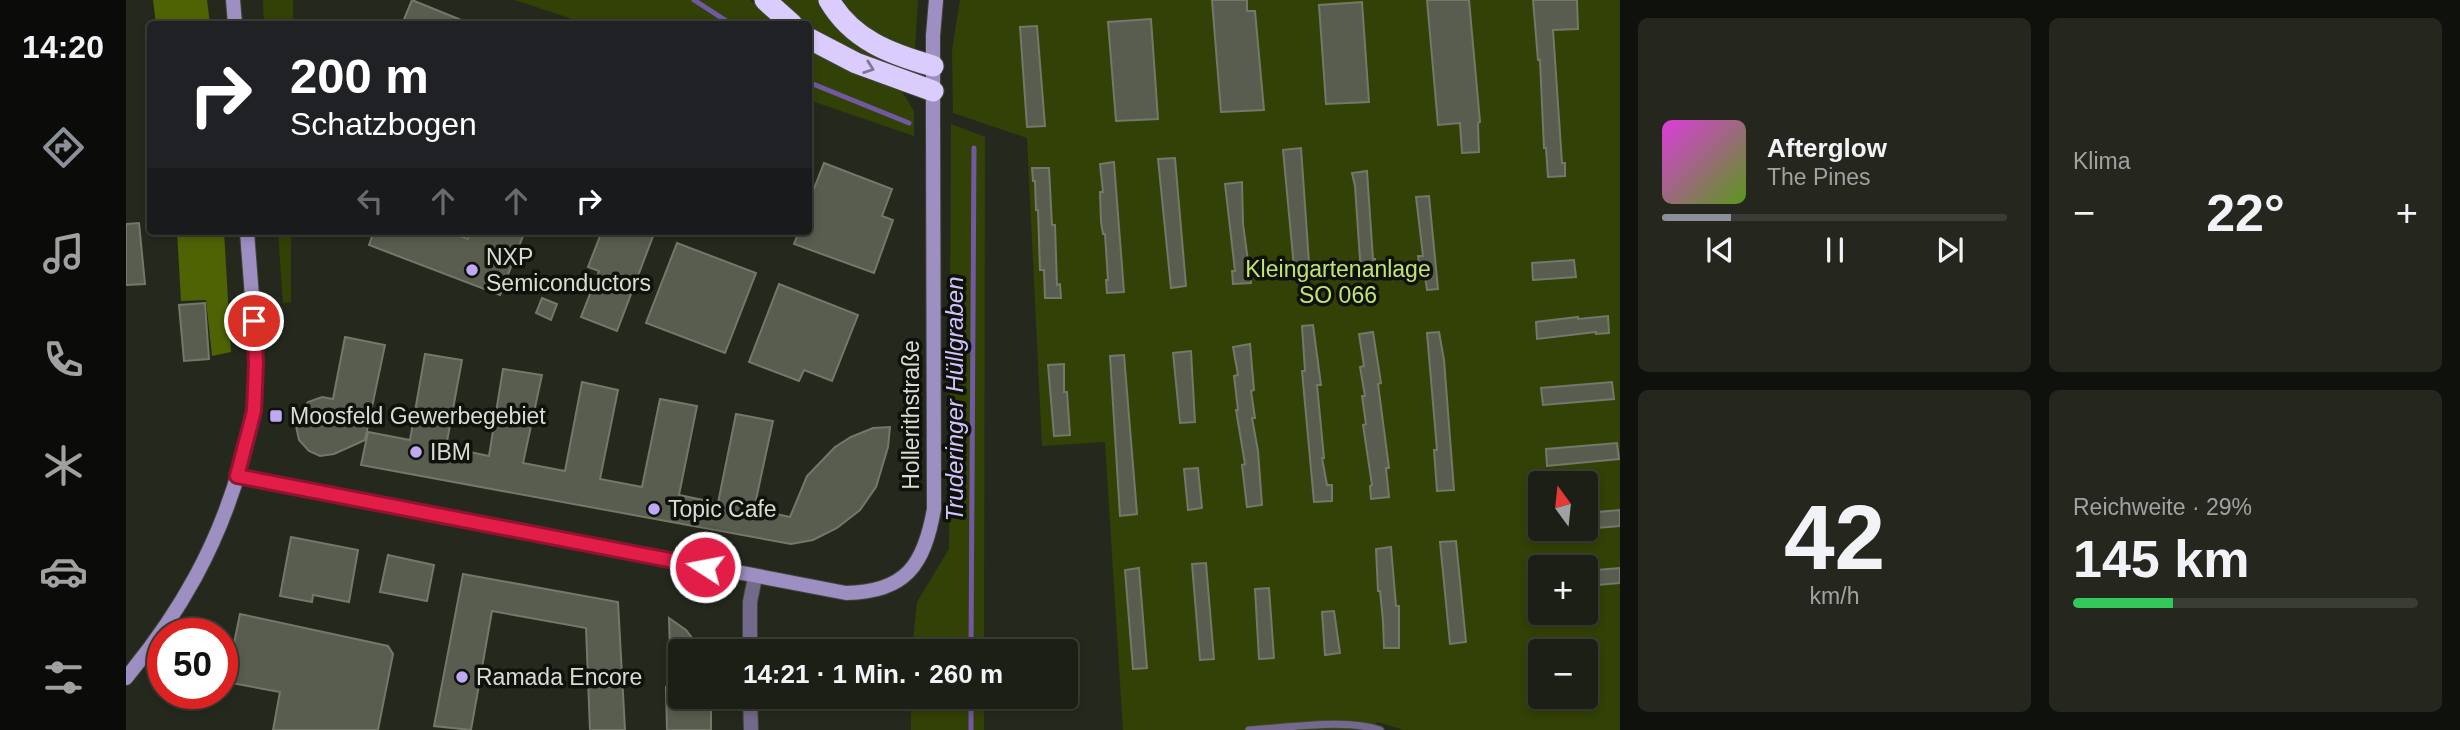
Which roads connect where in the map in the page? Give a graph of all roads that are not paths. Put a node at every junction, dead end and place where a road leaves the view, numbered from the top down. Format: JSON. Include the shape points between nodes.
{"nodes":[{"id":1,"x":233,"y":0,"type":"edge"},
{"id":2,"x":765,"y":0,"type":"edge"},
{"id":3,"x":829,"y":0,"type":"edge"},
{"id":4,"x":936,"y":0,"type":"edge"},
{"id":5,"x":235,"y":21,"type":"edge"},
{"id":6,"x":789,"y":21,"type":"edge"},
{"id":7,"x":812,"y":40,"type":"edge"},
{"id":8,"x":933,"y":65,"type":"junction"},
{"id":9,"x":933,"y":91,"type":"junction"},
{"id":10,"x":247,"y":235,"type":"edge"},
{"id":11,"x":237,"y":476,"type":"junction"},
{"id":12,"x":755,"y":577,"type":"junction"},
{"id":13,"x":750,"y":639,"type":"edge"},
{"id":14,"x":126,"y":678,"type":"edge"},
{"id":15,"x":750,"y":709,"type":"edge"},
{"id":16,"x":751,"y":730,"type":"edge"},
{"id":17,"x":1249,"y":730,"type":"edge"},
{"id":18,"x":1380,"y":730,"type":"edge"}],
"edges":[{"from":1,"to":5,"type":"main road"},
{"from":2,"to":6,"type":"highway"},
{"from":3,"to":8,"type":"highway","via":[[838,16],[863,39],[900,57]]},
{"from":4,"to":8,"type":"main road","name":"Hollerithstraße"},
{"from":7,"to":9,"type":"highway","one_way":true,"via":[[856,63]]},
{"from":8,"to":9,"type":"main road","name":"Hollerithstraße"},
{"from":9,"to":12,"type":"main road","name":"Hollerithstraße","via":[[934,509],[926,544],[907,574],[871,593]]},
{"from":10,"to":11,"type":"main road","via":[[256,364],[254,411]]},
{"from":11,"to":12,"type":"main road","name":"Hollerithstraße"},
{"from":11,"to":14,"type":"main road","via":[[208,557],[168,623]]},
{"from":12,"to":13,"type":"street"},
{"from":15,"to":16,"type":"street"},
{"from":17,"to":18,"type":"lane","via":[[1358,726]]}]}
